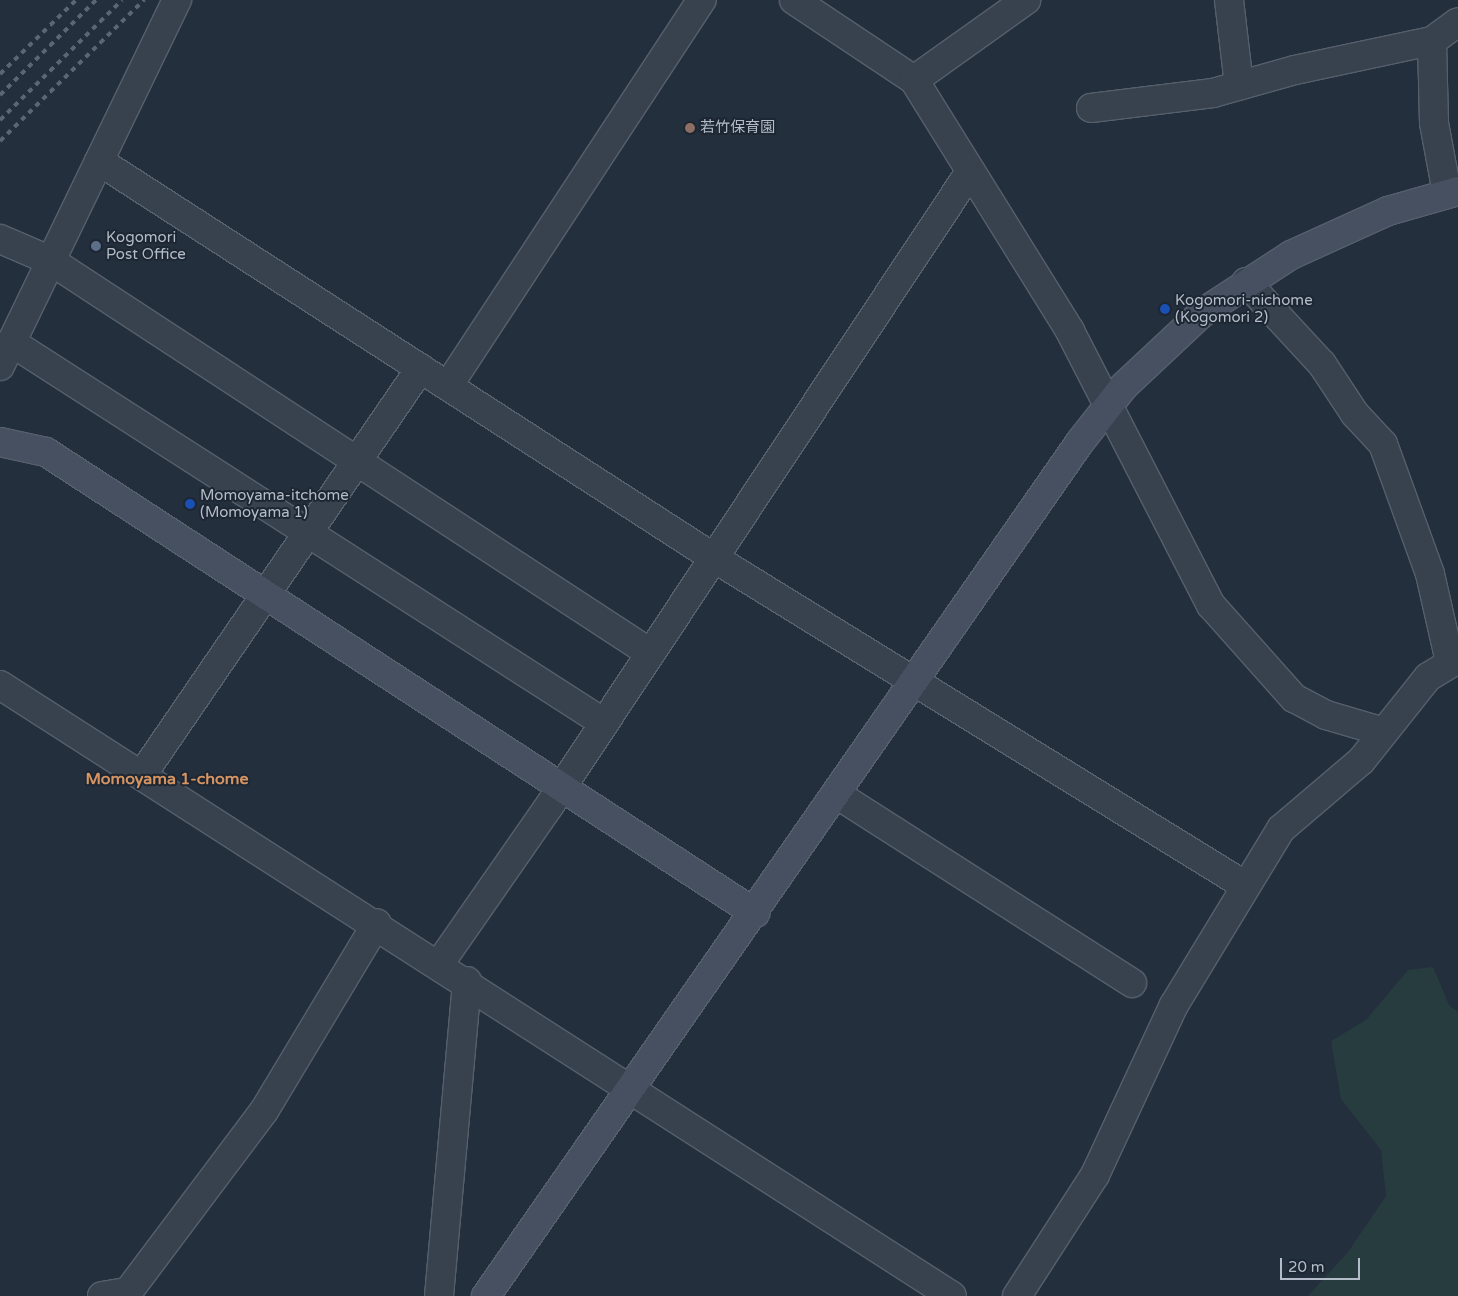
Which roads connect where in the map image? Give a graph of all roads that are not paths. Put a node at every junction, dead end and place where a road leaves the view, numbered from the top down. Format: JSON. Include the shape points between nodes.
{"nodes":[{"id":1,"x":177,"y":0,"type":"edge"},
{"id":2,"x":702,"y":0,"type":"edge"},
{"id":3,"x":794,"y":0,"type":"edge"},
{"id":4,"x":1026,"y":0,"type":"edge"},
{"id":5,"x":1229,"y":0,"type":"edge"},
{"id":6,"x":1458,"y":22,"type":"edge"},
{"id":7,"x":1432,"y":41,"type":"junction"},
{"id":8,"x":914,"y":80,"type":"junction"},
{"id":9,"x":1240,"y":85,"type":"junction"},
{"id":10,"x":1091,"y":108,"type":"dead end"},
{"id":11,"x":99,"y":161,"type":"junction"},
{"id":12,"x":970,"y":172,"type":"junction"},
{"id":13,"x":1453,"y":192,"type":"edge"},
{"id":14,"x":0,"y":240,"type":"edge"},
{"id":15,"x":51,"y":260,"type":"junction"},
{"id":16,"x":1246,"y":282,"type":"junction"},
{"id":17,"x":6,"y":354,"type":"edge"},
{"id":18,"x":421,"y":368,"type":"junction"},
{"id":19,"x":448,"y":386,"type":"junction"},
{"id":20,"x":1109,"y":404,"type":"junction"},
{"id":21,"x":0,"y":442,"type":"edge"},
{"id":22,"x":358,"y":462,"type":"junction"},
{"id":23,"x":308,"y":533,"type":"junction"},
{"id":24,"x":714,"y":558,"type":"junction"},
{"id":25,"x":264,"y":594,"type":"junction"},
{"id":26,"x":650,"y":654,"type":"junction"},
{"id":27,"x":1454,"y":660,"type":"edge"},
{"id":28,"x":912,"y":682,"type":"junction"},
{"id":29,"x":0,"y":685,"type":"edge"},
{"id":30,"x":604,"y":723,"type":"junction"},
{"id":31,"x":1384,"y":732,"type":"junction"},
{"id":32,"x":142,"y":775,"type":"junction"},
{"id":33,"x":562,"y":787,"type":"junction"},
{"id":34,"x":838,"y":795,"type":"junction"},
{"id":35,"x":1244,"y":885,"type":"junction"},
{"id":36,"x":755,"y":913,"type":"junction"},
{"id":37,"x":376,"y":924,"type":"junction"},
{"id":38,"x":440,"y":963,"type":"junction"},
{"id":39,"x":467,"y":981,"type":"junction"},
{"id":40,"x":1132,"y":983,"type":"dead end"},
{"id":41,"x":632,"y":1088,"type":"junction"},
{"id":42,"x":102,"y":1296,"type":"edge"},
{"id":43,"x":438,"y":1296,"type":"edge"},
{"id":44,"x":486,"y":1296,"type":"edge"},
{"id":45,"x":952,"y":1296,"type":"edge"},
{"id":46,"x":1017,"y":1296,"type":"edge"}],
"edges":[{"from":1,"to":11,"type":"street"},
{"from":2,"to":19,"type":"street"},
{"from":3,"to":8,"type":"street"},
{"from":4,"to":8,"type":"street"},
{"from":5,"to":9,"type":"street"},
{"from":6,"to":7,"type":"street"},
{"from":7,"to":9,"type":"street"},
{"from":7,"to":13,"type":"street","via":[[1434,122]]},
{"from":8,"to":12,"type":"street"},
{"from":9,"to":10,"type":"street"},
{"from":11,"to":15,"type":"street"},
{"from":11,"to":18,"type":"street"},
{"from":12,"to":20,"type":"street","via":[[1018,243]]},
{"from":12,"to":24,"type":"street"},
{"from":13,"to":16,"type":"street","via":[[1346,227]]},
{"from":14,"to":15,"type":"street"},
{"from":15,"to":17,"type":"street"},
{"from":15,"to":22,"type":"street"},
{"from":16,"to":20,"type":"street","via":[[1175,336]]},
{"from":16,"to":27,"type":"street","via":[[1322,364],[1355,414],[1383,444],[1430,574]]},
{"from":17,"to":23,"type":"street"},
{"from":18,"to":19,"type":"street"},
{"from":18,"to":22,"type":"street"},
{"from":19,"to":24,"type":"street"},
{"from":20,"to":28,"type":"street"},
{"from":20,"to":31,"type":"street","via":[[1210,606],[1294,698],[1326,715]]},
{"from":21,"to":25,"type":"street","via":[[46,452]]},
{"from":22,"to":23,"type":"street"},
{"from":22,"to":26,"type":"street"},
{"from":23,"to":25,"type":"street"},
{"from":23,"to":30,"type":"street"},
{"from":24,"to":26,"type":"street"},
{"from":24,"to":28,"type":"street"},
{"from":25,"to":32,"type":"street"},
{"from":25,"to":33,"type":"street"},
{"from":26,"to":30,"type":"street"},
{"from":27,"to":31,"type":"street","via":[[1428,677]]},
{"from":28,"to":34,"type":"street"},
{"from":28,"to":35,"type":"street"},
{"from":29,"to":32,"type":"street"},
{"from":30,"to":33,"type":"street"},
{"from":31,"to":35,"type":"street","via":[[1361,761],[1281,829]]},
{"from":32,"to":37,"type":"street"},
{"from":33,"to":36,"type":"street"},
{"from":33,"to":38,"type":"street"},
{"from":34,"to":36,"type":"street"},
{"from":34,"to":40,"type":"street"},
{"from":35,"to":46,"type":"street","via":[[1174,1005],[1095,1175]]},
{"from":36,"to":41,"type":"street"},
{"from":37,"to":38,"type":"street"},
{"from":37,"to":42,"type":"street","via":[[264,1111],[128,1292]]},
{"from":38,"to":39,"type":"street"},
{"from":39,"to":41,"type":"street"},
{"from":39,"to":43,"type":"street"},
{"from":41,"to":44,"type":"street"},
{"from":41,"to":45,"type":"street"}]}
